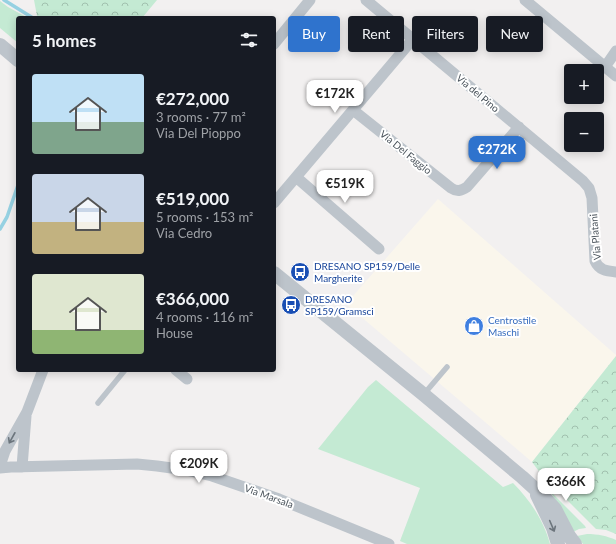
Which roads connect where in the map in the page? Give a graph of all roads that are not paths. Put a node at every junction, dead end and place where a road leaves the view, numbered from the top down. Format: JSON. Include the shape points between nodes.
{"nodes":[{"id":1,"x":310,"y":0,"type":"edge"},
{"id":2,"x":366,"y":0,"type":"edge"},
{"id":3,"x":525,"y":0,"type":"edge"},
{"id":4,"x":412,"y":38,"type":"edge"},
{"id":5,"x":412,"y":40,"type":"edge"},
{"id":6,"x":276,"y":42,"type":"edge"},
{"id":7,"x":0,"y":45,"type":"edge"},
{"id":8,"x":616,"y":51,"type":"edge"},
{"id":9,"x":429,"y":52,"type":"edge"},
{"id":10,"x":16,"y":58,"type":"edge"},
{"id":11,"x":605,"y":67,"type":"junction"},
{"id":12,"x":616,"y":76,"type":"edge"},
{"id":13,"x":353,"y":110,"type":"junction"},
{"id":14,"x":519,"y":127,"type":"junction"},
{"id":15,"x":296,"y":177,"type":"junction"},
{"id":16,"x":588,"y":188,"type":"joint"},
{"id":17,"x":276,"y":201,"type":"edge"},
{"id":18,"x":379,"y":249,"type":"dead end"},
{"id":19,"x":616,"y":272,"type":"edge"},
{"id":20,"x":276,"y":275,"type":"edge"},
{"id":21,"x":447,"y":367,"type":"dead end"},
{"id":22,"x":42,"y":372,"type":"edge"},
{"id":23,"x":123,"y":372,"type":"edge"},
{"id":24,"x":178,"y":372,"type":"edge"},
{"id":25,"x":187,"y":379,"type":"dead end"},
{"id":26,"x":423,"y":394,"type":"junction"},
{"id":27,"x":98,"y":403,"type":"dead end"},
{"id":28,"x":27,"y":412,"type":"junction"},
{"id":29,"x":0,"y":467,"type":"edge"},
{"id":30,"x":22,"y":467,"type":"junction"},
{"id":31,"x":530,"y":484,"type":"junction"},
{"id":32,"x":389,"y":544,"type":"edge"},
{"id":33,"x":558,"y":544,"type":"edge"},
{"id":34,"x":575,"y":544,"type":"edge"}],
"edges":[{"from":1,"to":6,"type":"street"},
{"from":2,"to":4,"type":"street","name":"Via del Pino"},
{"from":3,"to":11,"type":"street"},
{"from":5,"to":13,"type":"street"},
{"from":7,"to":10,"type":"street"},
{"from":8,"to":11,"type":"street"},
{"from":9,"to":14,"type":"street","name":"Via del Pino"},
{"from":11,"to":12,"type":"street"},
{"from":13,"to":14,"type":"street","name":"Via Del Faggio","via":[[457,191],[467,187]]},
{"from":13,"to":15,"type":"street"},
{"from":14,"to":16,"type":"street","name":"Via del Pino","via":[[580,178]]},
{"from":15,"to":17,"type":"street"},
{"from":15,"to":18,"type":"street"},
{"from":16,"to":19,"type":"street","name":"Via Platani","via":[[592,198],[595,261],[602,269]]},
{"from":20,"to":26,"type":"street"},
{"from":21,"to":26,"type":"lane"},
{"from":22,"to":28,"type":"street"},
{"from":23,"to":27,"type":"lane"},
{"from":24,"to":25,"type":"street"},
{"from":26,"to":31,"type":"street"},
{"from":28,"to":29,"type":"street","one_way":true,"via":[[5,452]]},
{"from":28,"to":30,"type":"street"},
{"from":29,"to":30,"type":"street","name":"Via Marsala"},
{"from":30,"to":32,"type":"street","name":"Via Marsala","via":[[137,464],[191,471],[279,499]]},
{"from":31,"to":33,"type":"street","one_way":true,"via":[[538,496]]},
{"from":31,"to":34,"type":"street","via":[[554,507]]}]}
